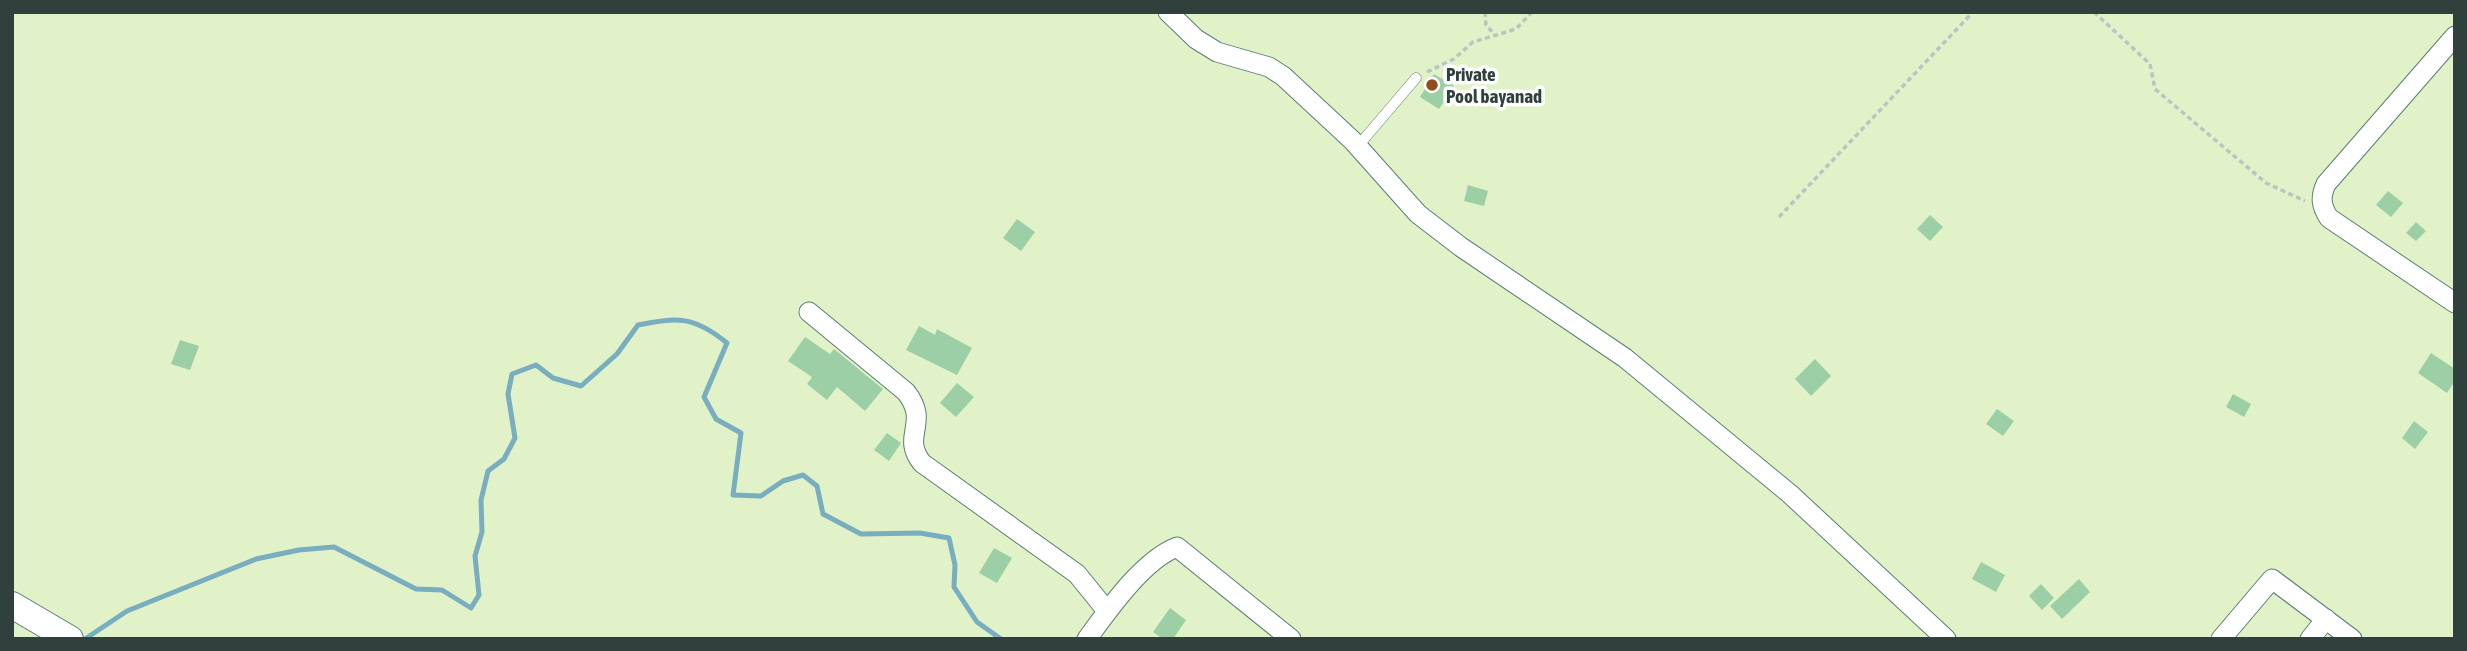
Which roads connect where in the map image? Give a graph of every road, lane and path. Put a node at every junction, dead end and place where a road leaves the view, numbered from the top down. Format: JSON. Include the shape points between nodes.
{"nodes":[{"id":1,"x":1168,"y":12,"type":"edge"},
{"id":2,"x":1485,"y":12,"type":"edge"},
{"id":3,"x":1532,"y":12,"type":"edge"},
{"id":4,"x":1973,"y":12,"type":"edge"},
{"id":5,"x":2094,"y":12,"type":"edge"},
{"id":6,"x":1494,"y":34,"type":"junction"},
{"id":7,"x":2455,"y":36,"type":"edge"},
{"id":8,"x":1416,"y":78,"type":"joint"},
{"id":9,"x":1358,"y":146,"type":"junction"},
{"id":10,"x":2323,"y":209,"type":"junction"},
{"id":11,"x":1779,"y":217,"type":"dead end"},
{"id":12,"x":2455,"y":303,"type":"edge"},
{"id":13,"x":809,"y":312,"type":"dead end"},
{"id":14,"x":12,"y":605,"type":"edge"},
{"id":15,"x":1107,"y":611,"type":"junction"},
{"id":16,"x":2326,"y":619,"type":"junction"},
{"id":17,"x":70,"y":639,"type":"edge"},
{"id":18,"x":1087,"y":639,"type":"edge"},
{"id":19,"x":1291,"y":639,"type":"edge"},
{"id":20,"x":1946,"y":639,"type":"edge"},
{"id":21,"x":2221,"y":639,"type":"edge"},
{"id":22,"x":2310,"y":639,"type":"edge"},
{"id":23,"x":2352,"y":639,"type":"edge"}],
"edges":[{"from":1,"to":9,"type":"street","via":[[1217,52],[1269,66]]},
{"from":2,"to":6,"type":"path","via":[[1486,25]]},
{"from":3,"to":6,"type":"path","via":[[1516,29]]},
{"from":4,"to":11,"type":"path"},
{"from":5,"to":10,"type":"path","via":[[2150,64],[2155,89],[2266,183]]},
{"from":6,"to":8,"type":"path"},
{"from":7,"to":10,"type":"street","via":[[2326,184],[2321,195]]},
{"from":8,"to":9,"type":"lane"},
{"from":9,"to":20,"type":"street","via":[[1418,214],[1625,358],[1790,494]]},
{"from":10,"to":12,"type":"street","via":[[2329,218]]},
{"from":13,"to":15,"type":"street","via":[[916,404],[913,452],[922,463],[1077,574]]},
{"from":14,"to":17,"type":"street"},
{"from":15,"to":18,"type":"street"},
{"from":15,"to":19,"type":"street","via":[[1160,554],[1177,547]]},
{"from":16,"to":21,"type":"street","via":[[2272,579]]},
{"from":16,"to":22,"type":"street"},
{"from":16,"to":23,"type":"street"}]}
